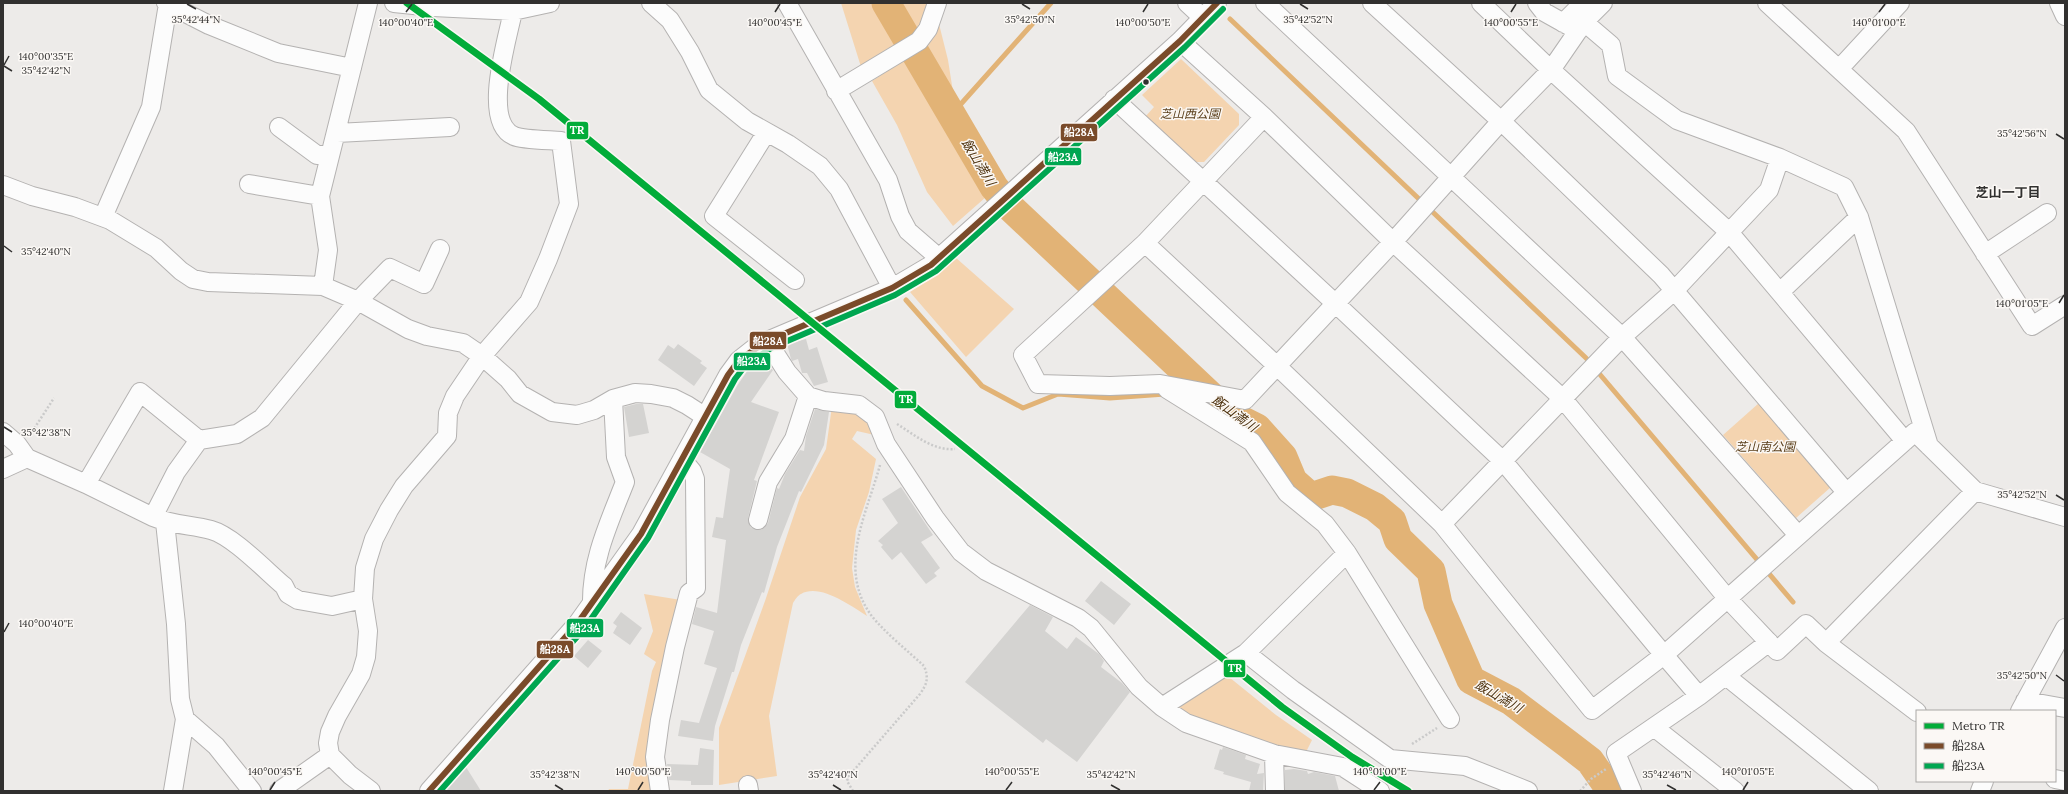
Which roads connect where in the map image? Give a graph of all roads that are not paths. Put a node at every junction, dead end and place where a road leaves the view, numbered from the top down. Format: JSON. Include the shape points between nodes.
{"nodes":[{"id":1,"x":368,"y":3,"type":"edge"},
{"id":2,"x":394,"y":3,"type":"edge"},
{"id":3,"x":550,"y":3,"type":"edge"},
{"id":4,"x":651,"y":3,"type":"edge"},
{"id":5,"x":787,"y":3,"type":"edge"},
{"id":6,"x":937,"y":3,"type":"edge"},
{"id":7,"x":1187,"y":3,"type":"edge"},
{"id":8,"x":1217,"y":3,"type":"edge"},
{"id":9,"x":1265,"y":3,"type":"edge"},
{"id":10,"x":1372,"y":3,"type":"edge"},
{"id":11,"x":1481,"y":3,"type":"edge"},
{"id":12,"x":1537,"y":3,"type":"edge"},
{"id":13,"x":1583,"y":3,"type":"edge"},
{"id":14,"x":1603,"y":3,"type":"edge"},
{"id":15,"x":1767,"y":3,"type":"edge"},
{"id":16,"x":1900,"y":3,"type":"edge"},
{"id":17,"x":2060,"y":3,"type":"edge"},
{"id":18,"x":167,"y":4,"type":"edge"},
{"id":19,"x":513,"y":10,"type":"junction"},
{"id":20,"x":2065,"y":16,"type":"edge"},
{"id":21,"x":1203,"y":18,"type":"junction"},
{"id":22,"x":1575,"y":26,"type":"junction"},
{"id":23,"x":1180,"y":41,"type":"junction"},
{"id":24,"x":352,"y":68,"type":"junction"},
{"id":25,"x":1839,"y":69,"type":"junction"},
{"id":26,"x":1550,"y":70,"type":"junction"},
{"id":27,"x":836,"y":91,"type":"junction"},
{"id":28,"x":1114,"y":99,"type":"junction"},
{"id":29,"x":1264,"y":117,"type":"junction"},
{"id":30,"x":1501,"y":120,"type":"junction"},
{"id":31,"x":279,"y":127,"type":"dead end"},
{"id":32,"x":450,"y":127,"type":"dead end"},
{"id":33,"x":337,"y":133,"type":"junction"},
{"id":34,"x":766,"y":133,"type":"junction"},
{"id":35,"x":329,"y":155,"type":"junction"},
{"id":36,"x":1780,"y":158,"type":"junction"},
{"id":37,"x":1450,"y":176,"type":"junction"},
{"id":38,"x":1204,"y":183,"type":"junction"},
{"id":39,"x":249,"y":184,"type":"dead end"},
{"id":40,"x":3,"y":185,"type":"edge"},
{"id":41,"x":320,"y":196,"type":"junction"},
{"id":42,"x":2046,"y":213,"type":"dead end"},
{"id":43,"x":1859,"y":216,"type":"junction"},
{"id":44,"x":103,"y":217,"type":"junction"},
{"id":45,"x":1729,"y":232,"type":"junction"},
{"id":46,"x":1393,"y":242,"type":"junction"},
{"id":47,"x":1145,"y":243,"type":"junction"},
{"id":48,"x":440,"y":249,"type":"dead end"},
{"id":49,"x":1985,"y":254,"type":"junction"},
{"id":50,"x":938,"y":257,"type":"junction"},
{"id":51,"x":795,"y":280,"type":"dead end"},
{"id":52,"x":323,"y":286,"type":"junction"},
{"id":53,"x":892,"y":288,"type":"junction"},
{"id":54,"x":1674,"y":291,"type":"junction"},
{"id":55,"x":1780,"y":292,"type":"junction"},
{"id":56,"x":358,"y":301,"type":"junction"},
{"id":57,"x":1336,"y":304,"type":"junction"},
{"id":58,"x":2065,"y":305,"type":"edge"},
{"id":59,"x":1622,"y":337,"type":"junction"},
{"id":60,"x":767,"y":341,"type":"junction"},
{"id":61,"x":482,"y":356,"type":"junction"},
{"id":62,"x":1278,"y":366,"type":"junction"},
{"id":63,"x":1160,"y":384,"type":"junction"},
{"id":64,"x":808,"y":396,"type":"junction"},
{"id":65,"x":613,"y":398,"type":"junction"},
{"id":66,"x":1562,"y":399,"type":"junction"},
{"id":67,"x":704,"y":416,"type":"junction"},
{"id":68,"x":3,"y":432,"type":"edge"},
{"id":69,"x":199,"y":440,"type":"junction"},
{"id":70,"x":1905,"y":441,"type":"junction"},
{"id":71,"x":1930,"y":447,"type":"junction"},
{"id":72,"x":24,"y":453,"type":"junction"},
{"id":73,"x":682,"y":459,"type":"junction"},
{"id":74,"x":1503,"y":461,"type":"junction"},
{"id":75,"x":3,"y":469,"type":"edge"},
{"id":76,"x":86,"y":484,"type":"junction"},
{"id":77,"x":1975,"y":491,"type":"junction"},
{"id":78,"x":1846,"y":492,"type":"junction"},
{"id":79,"x":2065,"y":517,"type":"edge"},
{"id":80,"x":159,"y":520,"type":"junction"},
{"id":81,"x":758,"y":520,"type":"dead end"},
{"id":82,"x":1442,"y":524,"type":"junction"},
{"id":83,"x":1798,"y":535,"type":"junction"},
{"id":84,"x":1348,"y":553,"type":"junction"},
{"id":85,"x":1727,"y":598,"type":"junction"},
{"id":86,"x":363,"y":599,"type":"junction"},
{"id":87,"x":592,"y":605,"type":"junction"},
{"id":88,"x":2065,"y":628,"type":"edge"},
{"id":89,"x":1769,"y":642,"type":"junction"},
{"id":90,"x":1826,"y":643,"type":"junction"},
{"id":91,"x":1246,"y":653,"type":"junction"},
{"id":92,"x":1664,"y":656,"type":"junction"},
{"id":93,"x":1726,"y":676,"type":"junction"},
{"id":94,"x":1699,"y":696,"type":"junction"},
{"id":95,"x":2022,"y":706,"type":"edge"},
{"id":96,"x":1162,"y":707,"type":"junction"},
{"id":97,"x":2065,"y":708,"type":"edge"},
{"id":98,"x":1916,"y":711,"type":"edge"},
{"id":99,"x":185,"y":719,"type":"junction"},
{"id":100,"x":1450,"y":719,"type":"road end"},
{"id":101,"x":1655,"y":728,"type":"junction"},
{"id":102,"x":1274,"y":754,"type":"junction"},
{"id":103,"x":330,"y":755,"type":"junction"},
{"id":104,"x":173,"y":791,"type":"edge"},
{"id":105,"x":252,"y":791,"type":"edge"},
{"id":106,"x":279,"y":791,"type":"edge"},
{"id":107,"x":371,"y":791,"type":"edge"},
{"id":108,"x":429,"y":791,"type":"edge"},
{"id":109,"x":660,"y":791,"type":"edge"},
{"id":110,"x":1274,"y":791,"type":"edge"},
{"id":111,"x":1380,"y":791,"type":"edge"},
{"id":112,"x":1528,"y":791,"type":"edge"},
{"id":113,"x":1632,"y":791,"type":"edge"},
{"id":114,"x":1735,"y":791,"type":"edge"},
{"id":115,"x":1869,"y":791,"type":"edge"}],
"edges":[{"from":1,"to":24,"type":"street"},
{"from":2,"to":19,"type":"street"},
{"from":3,"to":19,"type":"street"},
{"from":4,"to":34,"type":"street","via":[[670,20],[709,90],[747,122]]},
{"from":5,"to":27,"type":"street"},
{"from":6,"to":27,"type":"street","via":[[928,29],[919,41]]},
{"from":7,"to":21,"type":"street"},
{"from":8,"to":21,"type":"street"},
{"from":9,"to":37,"type":"street"},
{"from":10,"to":30,"type":"street"},
{"from":11,"to":26,"type":"street"},
{"from":12,"to":22,"type":"street","via":[[1544,12]]},
{"from":13,"to":22,"type":"street"},
{"from":14,"to":22,"type":"street"},
{"from":15,"to":25,"type":"street"},
{"from":16,"to":25,"type":"street"},
{"from":17,"to":20,"type":"street"},
{"from":18,"to":24,"type":"street","via":[[209,25],[278,53]]},
{"from":18,"to":44,"type":"street","via":[[151,107]]},
{"from":19,"to":61,"type":"street","via":[[498,81],[496,104],[504,126],[514,136],[560,141],[569,204],[529,302]]},
{"from":21,"to":23,"type":"street"},
{"from":22,"to":26,"type":"street"},
{"from":22,"to":36,"type":"street","via":[[1611,45],[1617,76],[1677,120]]},
{"from":23,"to":28,"type":"street"},
{"from":23,"to":29,"type":"street"},
{"from":24,"to":33,"type":"street"},
{"from":25,"to":49,"type":"street","via":[[1906,131]]},
{"from":26,"to":30,"type":"street"},
{"from":26,"to":45,"type":"street"},
{"from":27,"to":50,"type":"street","via":[[888,180],[908,231]]},
{"from":28,"to":38,"type":"street"},
{"from":28,"to":50,"type":"street"},
{"from":29,"to":38,"type":"street"},
{"from":29,"to":46,"type":"street"},
{"from":30,"to":37,"type":"street"},
{"from":30,"to":54,"type":"street"},
{"from":31,"to":35,"type":"street","via":[[317,155]]},
{"from":32,"to":33,"type":"street"},
{"from":33,"to":35,"type":"street"},
{"from":34,"to":51,"type":"street","via":[[714,216]]},
{"from":34,"to":53,"type":"street","via":[[788,144],[820,166],[839,188]]},
{"from":35,"to":41,"type":"street"},
{"from":36,"to":43,"type":"street","via":[[1844,187]]},
{"from":36,"to":45,"type":"street","via":[[1769,190]]},
{"from":37,"to":46,"type":"street"},
{"from":37,"to":59,"type":"street"},
{"from":38,"to":47,"type":"street"},
{"from":38,"to":57,"type":"street"},
{"from":39,"to":41,"type":"street"},
{"from":40,"to":44,"type":"street"},
{"from":41,"to":52,"type":"street","via":[[328,250]]},
{"from":42,"to":49,"type":"street"},
{"from":43,"to":55,"type":"street"},
{"from":43,"to":71,"type":"street"},
{"from":44,"to":52,"type":"street","via":[[156,248],[180,271],[193,279],[208,282]]},
{"from":45,"to":54,"type":"street"},
{"from":45,"to":55,"type":"street"},
{"from":46,"to":57,"type":"street"},
{"from":46,"to":66,"type":"street"},
{"from":47,"to":62,"type":"street"},
{"from":47,"to":63,"type":"street","via":[[1023,356],[1038,384]]},
{"from":48,"to":56,"type":"street","via":[[424,284],[390,268]]},
{"from":49,"to":58,"type":"street","via":[[2032,326]]},
{"from":50,"to":53,"type":"street","via":[[915,275]]},
{"from":52,"to":56,"type":"street"},
{"from":53,"to":60,"type":"street"},
{"from":54,"to":59,"type":"street"},
{"from":54,"to":78,"type":"street"},
{"from":55,"to":70,"type":"street"},
{"from":56,"to":61,"type":"street","via":[[408,329],[463,344]]},
{"from":56,"to":69,"type":"street","via":[[262,418],[237,434]]},
{"from":57,"to":62,"type":"street"},
{"from":57,"to":74,"type":"street"},
{"from":59,"to":66,"type":"street"},
{"from":59,"to":83,"type":"street"},
{"from":60,"to":64,"type":"street","via":[[787,372]]},
{"from":60,"to":67,"type":"street","via":[[739,360]]},
{"from":61,"to":65,"type":"street","via":[[508,379],[520,394],[552,412],[577,415],[594,410]]},
{"from":61,"to":86,"type":"street","via":[[455,396],[448,412],[447,436],[404,486],[374,539],[365,568]]},
{"from":62,"to":63,"type":"street","via":[[1245,400]]},
{"from":62,"to":82,"type":"street"},
{"from":63,"to":84,"type":"street","via":[[1252,442],[1287,493],[1326,524]]},
{"from":64,"to":81,"type":"street","via":[[794,439],[768,482]]},
{"from":64,"to":96,"type":"street","via":[[824,401],[859,405],[875,417],[886,444],[961,552],[986,570],[1078,618],[1091,628],[1139,687]]},
{"from":65,"to":67,"type":"street","via":[[635,393],[673,398]]},
{"from":65,"to":87,"type":"street","via":[[616,457],[625,482],[594,564]]},
{"from":66,"to":74,"type":"street"},
{"from":66,"to":85,"type":"street"},
{"from":67,"to":73,"type":"street"},
{"from":68,"to":72,"type":"street"},
{"from":69,"to":76,"type":"street","via":[[140,392]]},
{"from":69,"to":80,"type":"street","via":[[176,472]]},
{"from":70,"to":71,"type":"street","via":[[1915,432]]},
{"from":70,"to":78,"type":"street"},
{"from":71,"to":77,"type":"street"},
{"from":72,"to":75,"type":"street"},
{"from":72,"to":76,"type":"street"},
{"from":73,"to":87,"type":"street","via":[[641,534]]},
{"from":73,"to":109,"type":"street","via":[[695,479],[696,588],[689,593],[660,720],[655,757]]},
{"from":74,"to":82,"type":"street"},
{"from":74,"to":92,"type":"street"},
{"from":76,"to":80,"type":"street"},
{"from":77,"to":79,"type":"street"},
{"from":77,"to":90,"type":"street"},
{"from":78,"to":83,"type":"street"},
{"from":80,"to":86,"type":"street","via":[[212,530],[229,538],[284,586],[288,594],[298,600],[332,606]]},
{"from":80,"to":99,"type":"street","via":[[176,624],[180,699]]},
{"from":82,"to":92,"type":"street","via":[[1592,710]]},
{"from":83,"to":85,"type":"street"},
{"from":84,"to":91,"type":"street"},
{"from":84,"to":100,"type":"street"},
{"from":85,"to":89,"type":"street"},
{"from":85,"to":92,"type":"street"},
{"from":86,"to":103,"type":"street","via":[[368,631],[366,657],[361,674],[330,732]]},
{"from":87,"to":108,"type":"street"},
{"from":88,"to":95,"type":"street"},
{"from":89,"to":90,"type":"street","via":[[1777,651],[1806,624]]},
{"from":89,"to":93,"type":"street"},
{"from":90,"to":98,"type":"street"},
{"from":91,"to":96,"type":"street"},
{"from":91,"to":112,"type":"street","via":[[1390,759],[1465,766]]},
{"from":92,"to":94,"type":"street"},
{"from":93,"to":94,"type":"street"},
{"from":93,"to":115,"type":"street"},
{"from":94,"to":101,"type":"street"},
{"from":95,"to":97,"type":"street"},
{"from":96,"to":102,"type":"street","via":[[1186,723]]},
{"from":99,"to":104,"type":"street"},
{"from":99,"to":105,"type":"street","via":[[216,746]]},
{"from":101,"to":113,"type":"street","via":[[1616,753]]},
{"from":101,"to":114,"type":"street"},
{"from":102,"to":110,"type":"street"},
{"from":102,"to":111,"type":"street","via":[[1343,768]]},
{"from":103,"to":106,"type":"street"},
{"from":103,"to":107,"type":"street"}]}
